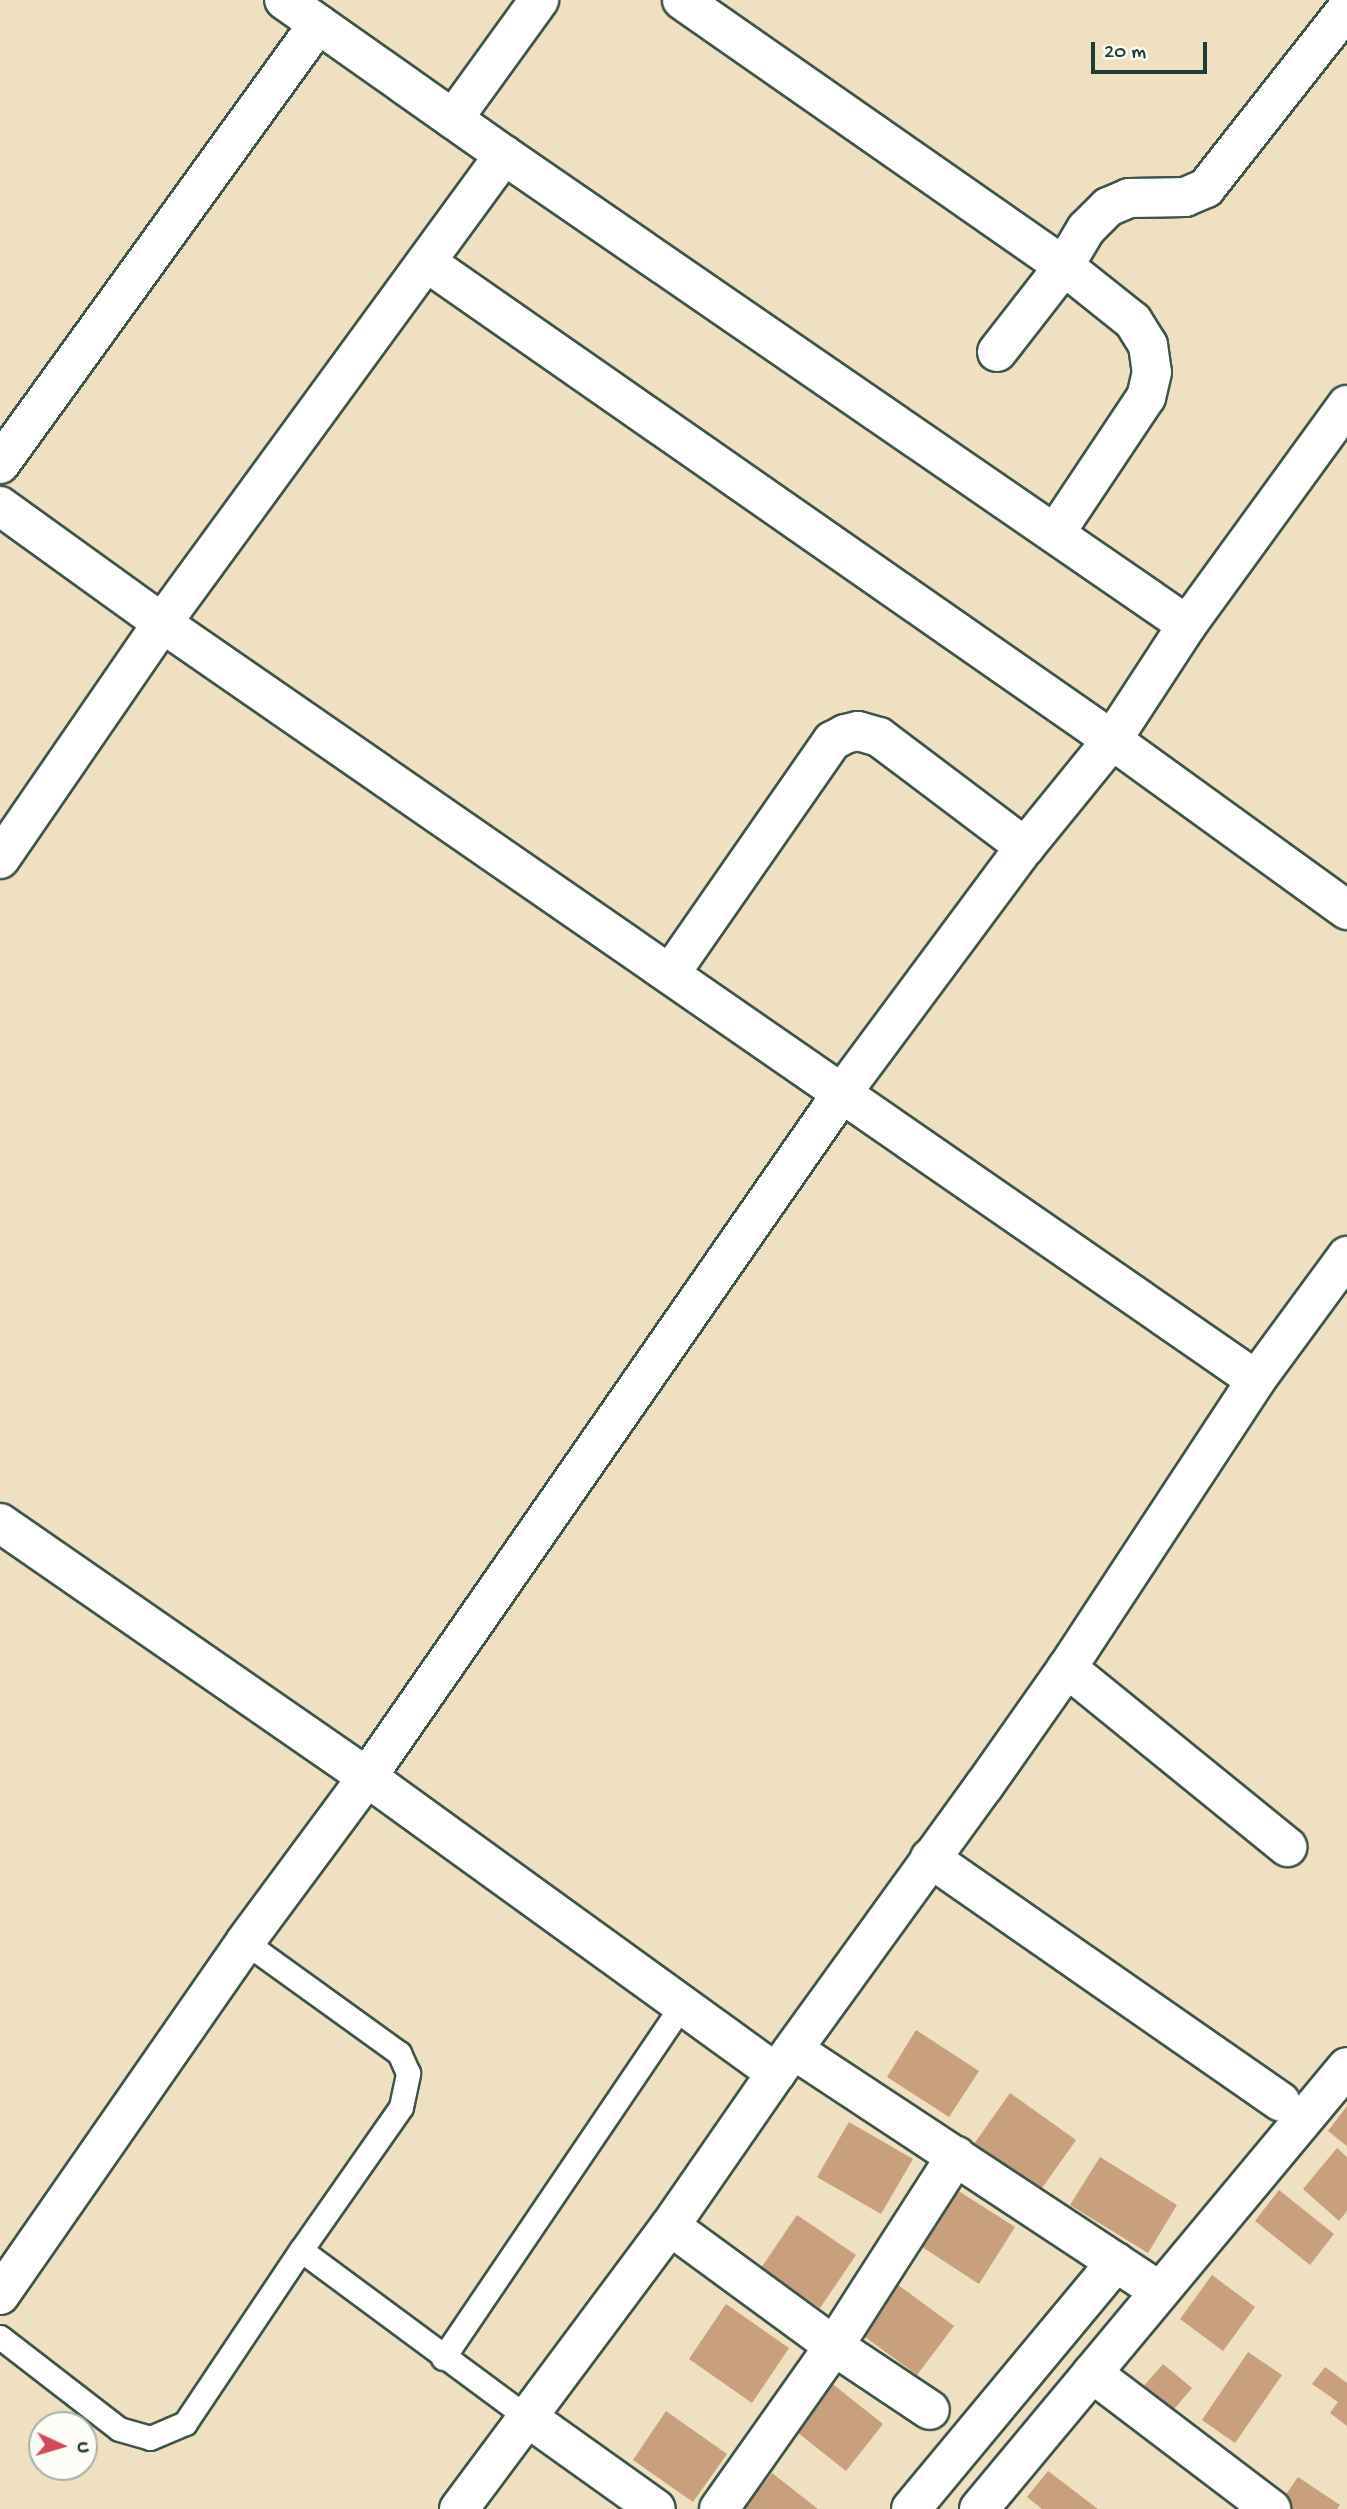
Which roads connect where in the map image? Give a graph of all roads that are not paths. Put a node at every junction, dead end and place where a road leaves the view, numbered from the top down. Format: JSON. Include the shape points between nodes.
{"nodes":[{"id":1,"x":286,"y":0,"type":"edge"},
{"id":2,"x":539,"y":0,"type":"edge"},
{"id":3,"x":681,"y":0,"type":"edge"},
{"id":4,"x":1347,"y":9,"type":"edge"},
{"id":5,"x":318,"y":24,"type":"junction"},
{"id":6,"x":453,"y":120,"type":"junction"},
{"id":7,"x":504,"y":155,"type":"junction"},
{"id":8,"x":426,"y":262,"type":"junction"},
{"id":9,"x":1064,"y":266,"type":"junction"},
{"id":10,"x":997,"y":352,"type":"dead end"},
{"id":11,"x":1347,"y":405,"type":"edge"},
{"id":12,"x":0,"y":464,"type":"edge"},
{"id":13,"x":0,"y":506,"type":"edge"},
{"id":14,"x":1056,"y":532,"type":"junction"},
{"id":15,"x":162,"y":623,"type":"junction"},
{"id":16,"x":1187,"y":625,"type":"junction"},
{"id":17,"x":1112,"y":740,"type":"junction"},
{"id":18,"x":1025,"y":847,"type":"junction"},
{"id":19,"x":0,"y":859,"type":"edge"},
{"id":20,"x":1347,"y":910,"type":"edge"},
{"id":21,"x":670,"y":974,"type":"junction"},
{"id":22,"x":842,"y":1093,"type":"junction"},
{"id":23,"x":1347,"y":1256,"type":"edge"},
{"id":24,"x":1256,"y":1380,"type":"junction"},
{"id":25,"x":0,"y":1523,"type":"edge"},
{"id":26,"x":1068,"y":1668,"type":"junction"},
{"id":27,"x":367,"y":1777,"type":"junction"},
{"id":28,"x":1287,"y":1847,"type":"dead end"},
{"id":29,"x":930,"y":1858,"type":"junction"},
{"id":30,"x":245,"y":1942,"type":"junction"},
{"id":31,"x":681,"y":2006,"type":"junction"},
{"id":32,"x":785,"y":2061,"type":"junction"},
{"id":33,"x":1347,"y":2067,"type":"edge"},
{"id":34,"x":1281,"y":2102,"type":"dead end"},
{"id":35,"x":956,"y":2157,"type":"junction"},
{"id":36,"x":670,"y":2226,"type":"junction"},
{"id":37,"x":300,"y":2250,"type":"junction"},
{"id":38,"x":1116,"y":2262,"type":"junction"},
{"id":39,"x":1159,"y":2291,"type":"junction"},
{"id":40,"x":0,"y":2295,"type":"edge"},
{"id":41,"x":0,"y":2337,"type":"edge"},
{"id":42,"x":834,"y":2346,"type":"junction"},
{"id":43,"x":443,"y":2358,"type":"junction"},
{"id":44,"x":1092,"y":2373,"type":"junction"},
{"id":45,"x":930,"y":2410,"type":"dead end"},
{"id":46,"x":527,"y":2417,"type":"junction"},
{"id":47,"x":460,"y":2509,"type":"edge"},
{"id":48,"x":656,"y":2509,"type":"edge"},
{"id":49,"x":719,"y":2509,"type":"edge"},
{"id":50,"x":911,"y":2509,"type":"edge"},
{"id":51,"x":979,"y":2509,"type":"edge"},
{"id":52,"x":1271,"y":2509,"type":"edge"}],
"edges":[{"from":1,"to":5,"type":"street"},
{"from":2,"to":6,"type":"street"},
{"from":3,"to":9,"type":"street"},
{"from":4,"to":9,"type":"street","via":[[1206,188],[1185,197],[1129,198],[1108,207],[1086,229]]},
{"from":5,"to":6,"type":"street"},
{"from":5,"to":12,"type":"street"},
{"from":6,"to":7,"type":"street"},
{"from":7,"to":8,"type":"street"},
{"from":7,"to":14,"type":"street"},
{"from":8,"to":15,"type":"street"},
{"from":8,"to":17,"type":"street"},
{"from":9,"to":10,"type":"street"},
{"from":9,"to":14,"type":"street","via":[[1133,320],[1148,345],[1152,372],[1146,397]]},
{"from":11,"to":16,"type":"street"},
{"from":13,"to":15,"type":"street"},
{"from":14,"to":16,"type":"street"},
{"from":15,"to":19,"type":"street"},
{"from":15,"to":21,"type":"street"},
{"from":16,"to":17,"type":"street"},
{"from":17,"to":18,"type":"street"},
{"from":17,"to":20,"type":"street"},
{"from":18,"to":21,"type":"street","via":[[879,737],[858,731],[845,734],[832,741]]},
{"from":18,"to":22,"type":"street"},
{"from":21,"to":22,"type":"street"},
{"from":22,"to":24,"type":"street"},
{"from":22,"to":27,"type":"street"},
{"from":23,"to":24,"type":"street"},
{"from":24,"to":26,"type":"street"},
{"from":25,"to":27,"type":"street"},
{"from":26,"to":28,"type":"street"},
{"from":26,"to":29,"type":"street"},
{"from":27,"to":30,"type":"street"},
{"from":27,"to":31,"type":"street"},
{"from":29,"to":32,"type":"street"},
{"from":29,"to":34,"type":"street"},
{"from":30,"to":37,"type":"lane","via":[[399,2053],[408,2073],[401,2107]]},
{"from":30,"to":40,"type":"street"},
{"from":31,"to":32,"type":"street"},
{"from":31,"to":43,"type":"lane"},
{"from":32,"to":35,"type":"street"},
{"from":32,"to":36,"type":"street"},
{"from":33,"to":39,"type":"street"},
{"from":35,"to":38,"type":"street"},
{"from":35,"to":42,"type":"street"},
{"from":36,"to":42,"type":"street"},
{"from":36,"to":46,"type":"street"},
{"from":37,"to":41,"type":"lane","via":[[185,2423],[150,2438],[119,2429]]},
{"from":37,"to":43,"type":"lane"},
{"from":38,"to":39,"type":"street"},
{"from":38,"to":50,"type":"street"},
{"from":39,"to":44,"type":"street"},
{"from":42,"to":45,"type":"street"},
{"from":42,"to":49,"type":"street"},
{"from":43,"to":46,"type":"lane"},
{"from":44,"to":51,"type":"street"},
{"from":44,"to":52,"type":"street"},
{"from":46,"to":47,"type":"street"},
{"from":46,"to":48,"type":"street"}]}
